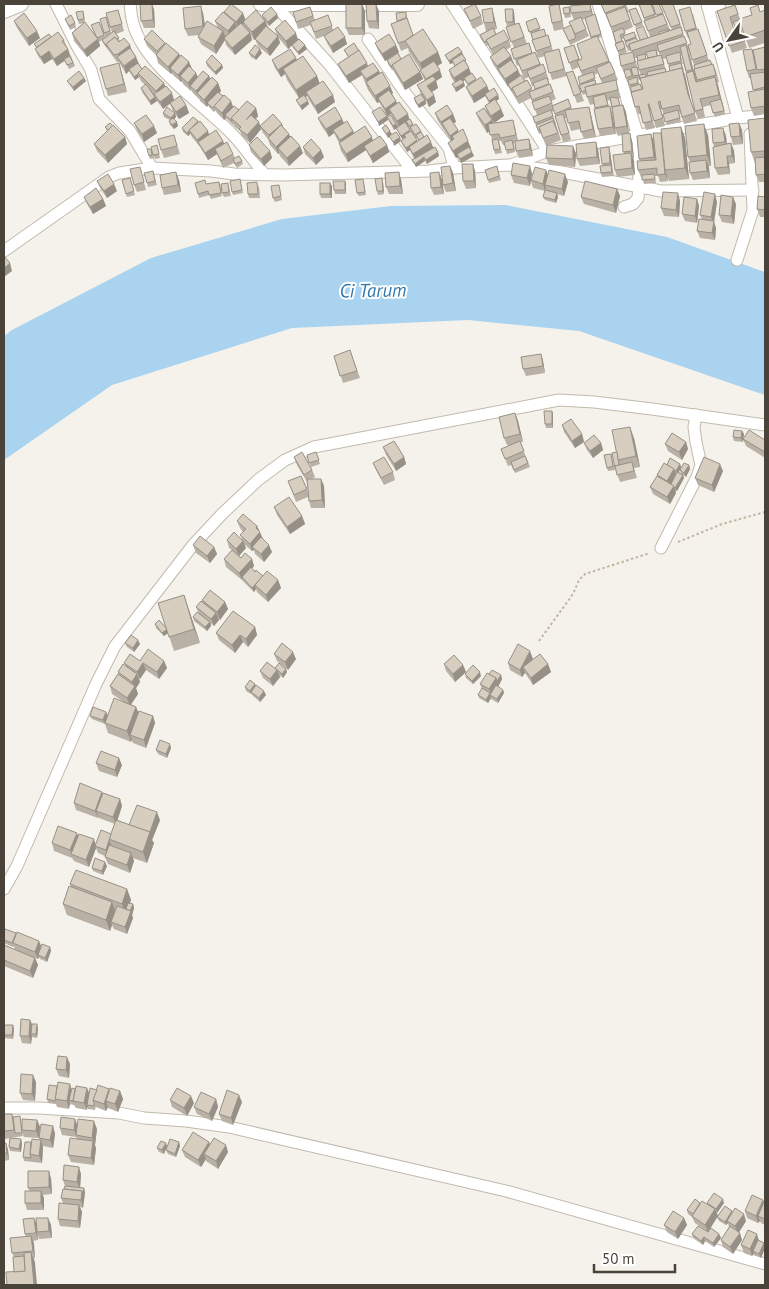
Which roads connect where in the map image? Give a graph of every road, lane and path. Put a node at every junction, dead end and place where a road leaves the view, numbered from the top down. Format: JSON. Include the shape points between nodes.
{"nodes":[{"id":1,"x":21,"y":4,"type":"edge"},
{"id":2,"x":56,"y":4,"type":"edge"},
{"id":3,"x":130,"y":4,"type":"edge"},
{"id":4,"x":263,"y":4,"type":"edge"},
{"id":5,"x":274,"y":4,"type":"edge"},
{"id":6,"x":417,"y":4,"type":"edge"},
{"id":7,"x":452,"y":4,"type":"edge"},
{"id":8,"x":598,"y":4,"type":"edge"},
{"id":9,"x":720,"y":4,"type":"edge"},
{"id":10,"x":708,"y":6,"type":"edge"},
{"id":11,"x":4,"y":11,"type":"edge"},
{"id":12,"x":368,"y":39,"type":"dead end"},
{"id":13,"x":765,"y":115,"type":"edge"},
{"id":14,"x":744,"y":117,"type":"junction"},
{"id":15,"x":638,"y":136,"type":"junction"},
{"id":16,"x":548,"y":151,"type":"junction"},
{"id":17,"x":509,"y":165,"type":"junction"},
{"id":18,"x":152,"y":168,"type":"junction"},
{"id":19,"x":454,"y":168,"type":"junction"},
{"id":20,"x":413,"y":171,"type":"junction"},
{"id":21,"x":264,"y":174,"type":"junction"},
{"id":22,"x":639,"y":187,"type":"junction"},
{"id":23,"x":753,"y":196,"type":"junction"},
{"id":24,"x":765,"y":202,"type":"edge"},
{"id":25,"x":624,"y":206,"type":"dead end"},
{"id":26,"x":4,"y":251,"type":"edge"},
{"id":27,"x":737,"y":260,"type":"dead end"},
{"id":28,"x":696,"y":415,"type":"junction"},
{"id":29,"x":765,"y":425,"type":"edge"},
{"id":30,"x":765,"y":512,"type":"edge"},
{"id":31,"x":661,"y":548,"type":"junction"},
{"id":32,"x":539,"y":641,"type":"dead end"},
{"id":33,"x":4,"y":889,"type":"edge"},
{"id":34,"x":4,"y":1108,"type":"edge"},
{"id":35,"x":765,"y":1264,"type":"edge"}],
"edges":[{"from":1,"to":11,"type":"street"},
{"from":2,"to":18,"type":"street","via":[[91,70],[99,99],[130,130]]},
{"from":3,"to":21,"type":"street","via":[[139,40],[151,56],[233,135]]},
{"from":4,"to":5,"type":"street"},
{"from":5,"to":6,"type":"street"},
{"from":5,"to":20,"type":"street","via":[[329,64]]},
{"from":7,"to":16,"type":"street"},
{"from":8,"to":15,"type":"street"},
{"from":9,"to":10,"type":"street"},
{"from":10,"to":14,"type":"street"},
{"from":12,"to":19,"type":"street","via":[[449,148]]},
{"from":13,"to":14,"type":"street"},
{"from":14,"to":15,"type":"street"},
{"from":14,"to":23,"type":"street"},
{"from":15,"to":16,"type":"street"},
{"from":15,"to":22,"type":"street"},
{"from":16,"to":17,"type":"street"},
{"from":17,"to":19,"type":"street"},
{"from":17,"to":22,"type":"street"},
{"from":18,"to":21,"type":"street"},
{"from":18,"to":26,"type":"street","via":[[109,177]]},
{"from":19,"to":20,"type":"street"},
{"from":20,"to":21,"type":"street"},
{"from":22,"to":23,"type":"street"},
{"from":22,"to":25,"type":"street","via":[[636,201]]},
{"from":23,"to":24,"type":"street"},
{"from":23,"to":27,"type":"street","via":[[753,210]]},
{"from":28,"to":29,"type":"street"},
{"from":28,"to":31,"type":"street","via":[[695,435],[701,465]]},
{"from":28,"to":33,"type":"street","via":[[558,400],[314,447],[285,460],[258,480],[193,545],[115,646]]},
{"from":30,"to":31,"type":"path","via":[[722,524]]},
{"from":31,"to":32,"type":"path","via":[[585,574]]},
{"from":34,"to":35,"type":"street","via":[[119,1113],[229,1127],[487,1187]]}]}
